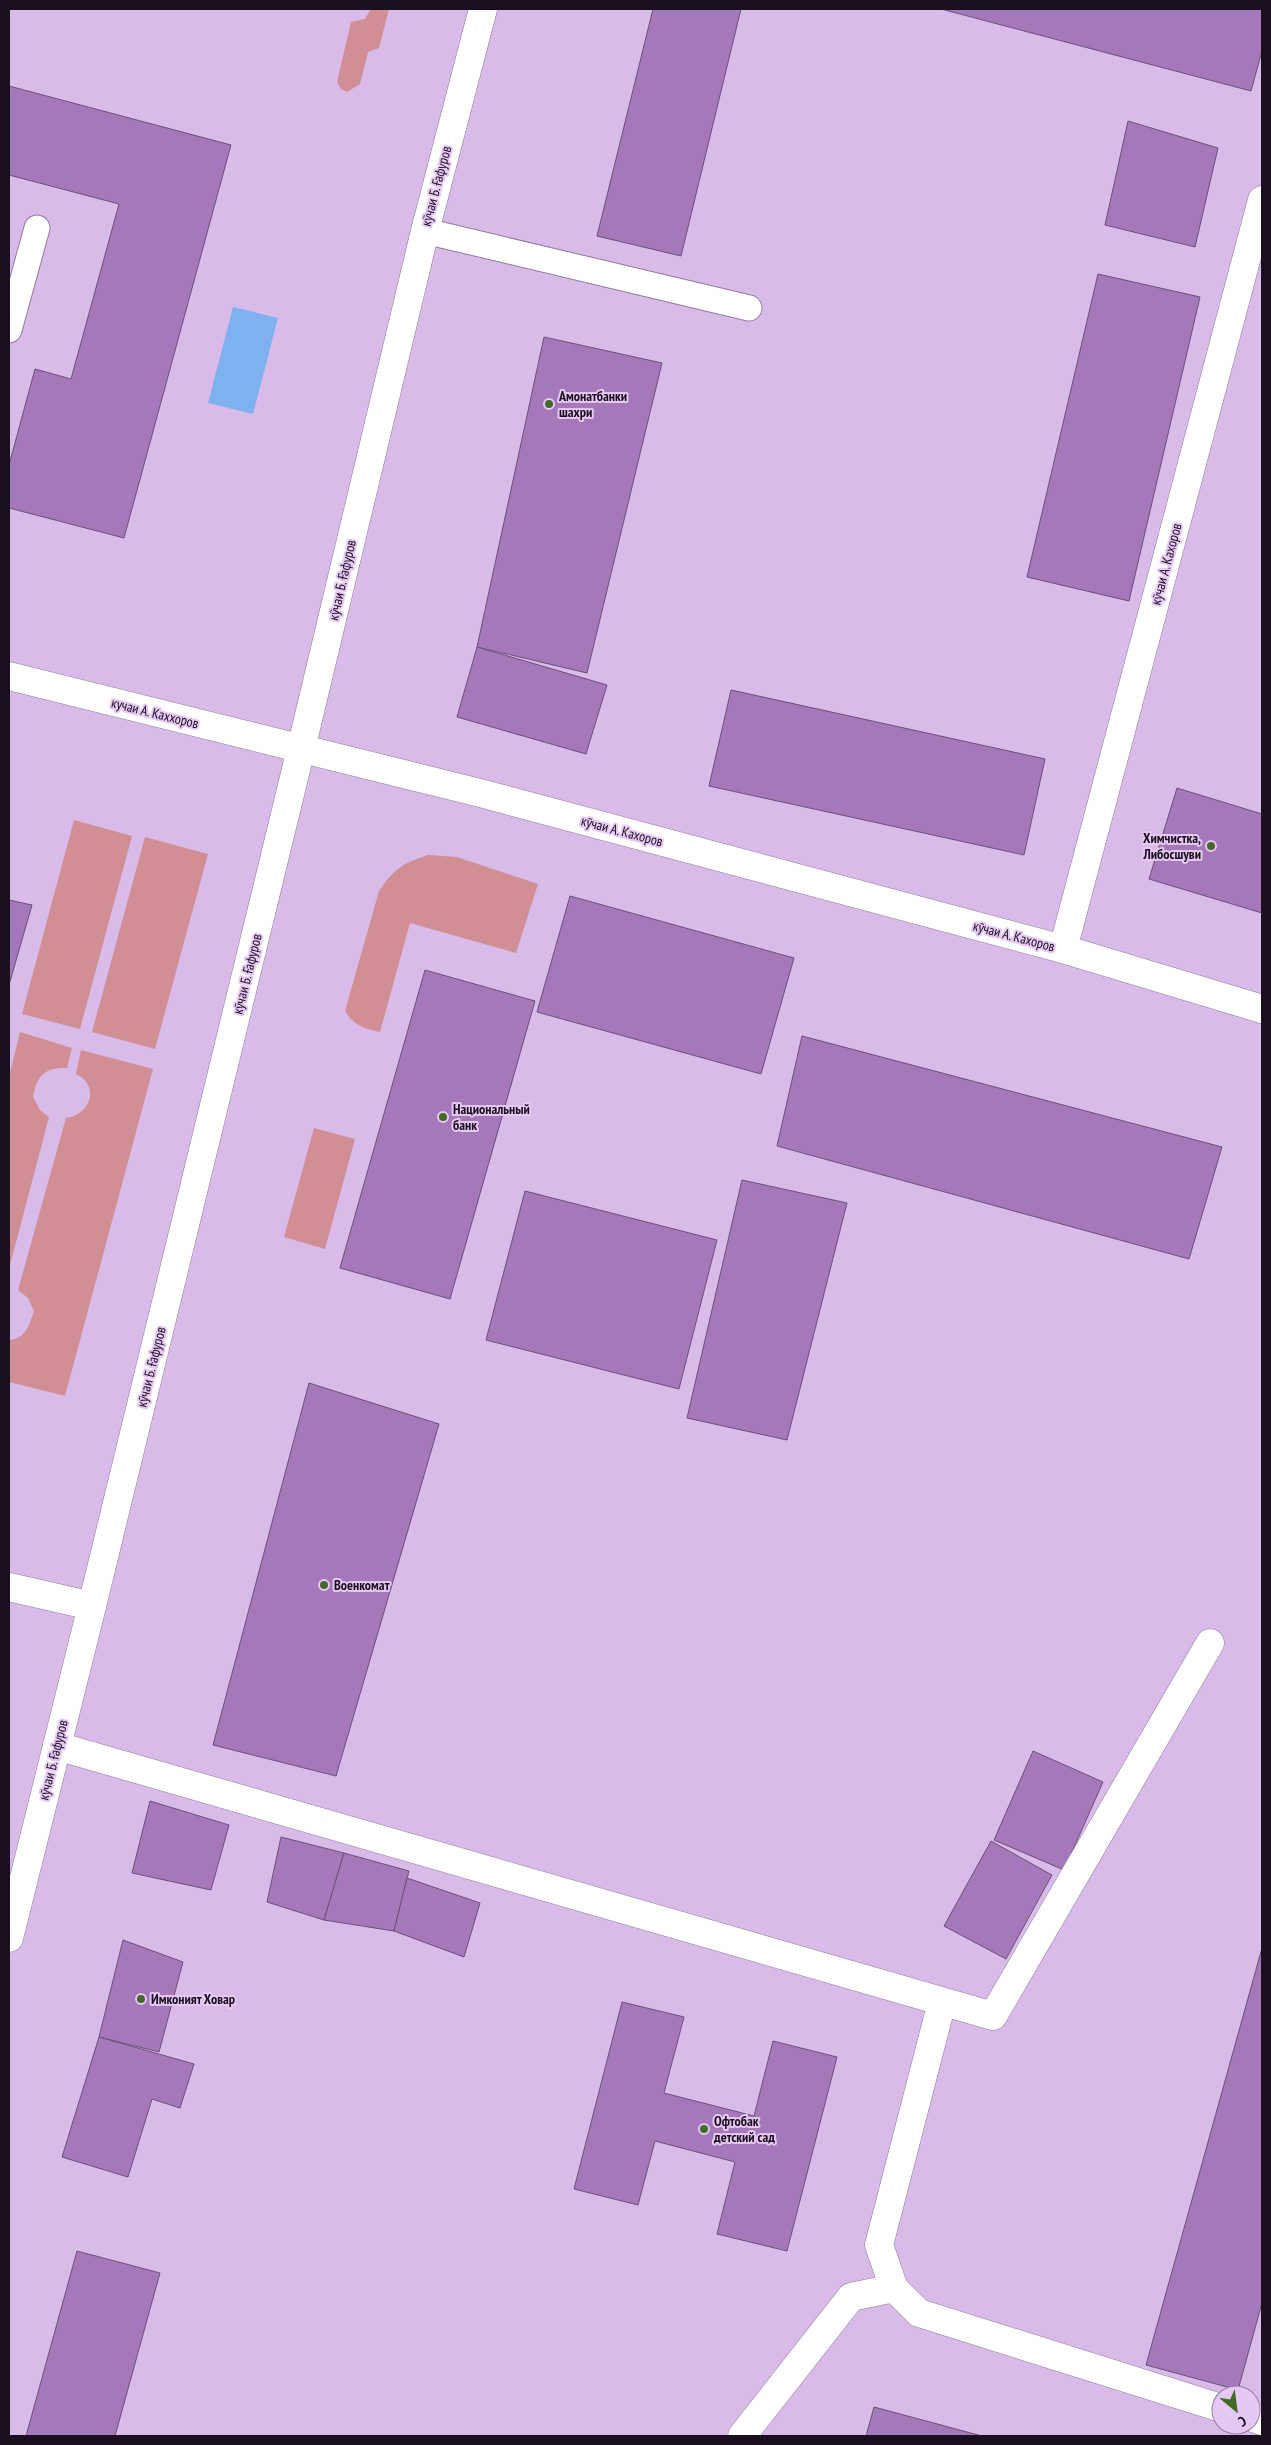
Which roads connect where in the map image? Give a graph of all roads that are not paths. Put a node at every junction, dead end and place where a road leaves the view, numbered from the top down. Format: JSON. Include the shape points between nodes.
{"nodes":[{"id":1,"x":483,"y":9,"type":"edge"},
{"id":2,"x":1262,"y":200,"type":"edge"},
{"id":3,"x":37,"y":228,"type":"dead end"},
{"id":4,"x":425,"y":230,"type":"junction"},
{"id":5,"x":749,"y":308,"type":"dead end"},
{"id":6,"x":9,"y":330,"type":"edge"},
{"id":7,"x":9,"y":676,"type":"edge"},
{"id":8,"x":301,"y":749,"type":"junction"},
{"id":9,"x":1063,"y":949,"type":"junction"},
{"id":10,"x":1262,"y":1008,"type":"edge"},
{"id":11,"x":9,"y":1587,"type":"edge"},
{"id":12,"x":92,"y":1606,"type":"junction"},
{"id":13,"x":1210,"y":1643,"type":"dead end"},
{"id":14,"x":57,"y":1746,"type":"junction"},
{"id":15,"x":9,"y":1938,"type":"edge"},
{"id":16,"x":942,"y":2002,"type":"junction"},
{"id":17,"x":894,"y":2288,"type":"junction"},
{"id":18,"x":1211,"y":2405,"type":"edge"},
{"id":19,"x":742,"y":2436,"type":"edge"}],
"edges":[{"from":1,"to":4,"type":"street","name":"кӯчаи Б. Ғафуров"},
{"from":2,"to":9,"type":"street","name":"кӯчаи А. Кахоров"},
{"from":3,"to":6,"type":"lane"},
{"from":4,"to":5,"type":"lane"},
{"from":4,"to":8,"type":"street","name":"кӯчаи Б. Ғафуров"},
{"from":7,"to":8,"type":"street","name":"кучаи А. Каххоров"},
{"from":8,"to":9,"type":"street","name":"кӯчаи А. Кахоров","via":[[494,797]]},
{"from":8,"to":12,"type":"street","name":"кӯчаи Б. Ғафуров"},
{"from":9,"to":10,"type":"street"},
{"from":11,"to":12,"type":"street"},
{"from":12,"to":14,"type":"street","name":"кӯчаи Б. Ғафуров"},
{"from":13,"to":16,"type":"street","via":[[993,2016]]},
{"from":14,"to":15,"type":"street","name":"кӯчаи Б. Ғафуров"},
{"from":14,"to":16,"type":"street"},
{"from":16,"to":17,"type":"street","via":[[879,2245]]},
{"from":17,"to":18,"type":"street","via":[[919,2313]]},
{"from":17,"to":19,"type":"street","via":[[851,2297]]}]}
